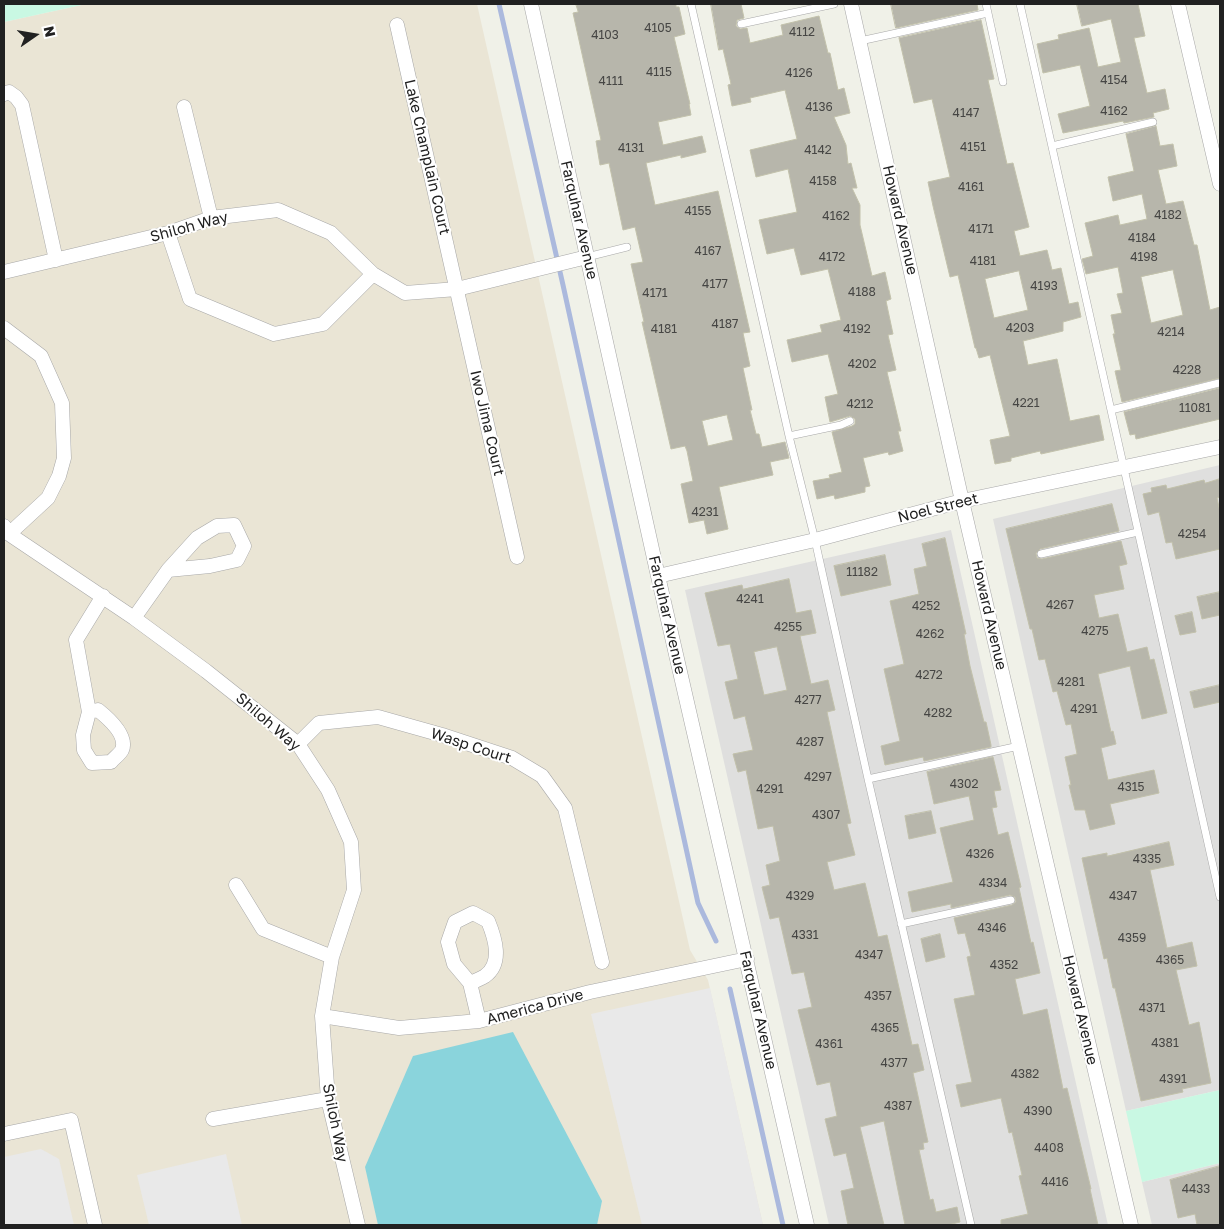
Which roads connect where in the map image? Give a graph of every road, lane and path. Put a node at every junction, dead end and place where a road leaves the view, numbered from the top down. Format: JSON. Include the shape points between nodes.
{"nodes":[{"id":1,"x":531,"y":4,"type":"edge"},
{"id":2,"x":691,"y":4,"type":"edge"},
{"id":3,"x":834,"y":4,"type":"edge"},
{"id":4,"x":852,"y":4,"type":"edge"},
{"id":5,"x":986,"y":4,"type":"edge"},
{"id":6,"x":1020,"y":4,"type":"edge"},
{"id":7,"x":1178,"y":4,"type":"edge"},
{"id":8,"x":988,"y":13,"type":"junction"},
{"id":9,"x":741,"y":24,"type":"dead end"},
{"id":10,"x":397,"y":25,"type":"dead end"},
{"id":11,"x":860,"y":42,"type":"junction"},
{"id":12,"x":1003,"y":82,"type":"dead end"},
{"id":13,"x":4,"y":94,"type":"edge"},
{"id":14,"x":184,"y":107,"type":"dead end"},
{"id":15,"x":1153,"y":122,"type":"dead end"},
{"id":16,"x":1052,"y":146,"type":"junction"},
{"id":17,"x":1220,"y":184,"type":"edge"},
{"id":18,"x":211,"y":218,"type":"junction"},
{"id":19,"x":168,"y":233,"type":"junction"},
{"id":20,"x":627,"y":247,"type":"dead end"},
{"id":21,"x":588,"y":257,"type":"junction"},
{"id":22,"x":56,"y":260,"type":"junction"},
{"id":23,"x":4,"y":272,"type":"edge"},
{"id":24,"x":373,"y":274,"type":"junction"},
{"id":25,"x":457,"y":289,"type":"junction"},
{"id":26,"x":4,"y":328,"type":"edge"},
{"id":27,"x":1219,"y":383,"type":"dead end"},
{"id":28,"x":1111,"y":410,"type":"junction"},
{"id":29,"x":850,"y":421,"type":"dead end"},
{"id":30,"x":789,"y":436,"type":"junction"},
{"id":31,"x":1220,"y":447,"type":"edge"},
{"id":32,"x":1124,"y":467,"type":"junction"},
{"id":33,"x":962,"y":501,"type":"junction"},
{"id":34,"x":7,"y":530,"type":"edge"},
{"id":35,"x":1138,"y":532,"type":"junction"},
{"id":36,"x":815,"y":540,"type":"junction"},
{"id":37,"x":1041,"y":554,"type":"dead end"},
{"id":38,"x":517,"y":557,"type":"dead end"},
{"id":39,"x":168,"y":570,"type":"junction"},
{"id":40,"x":658,"y":576,"type":"junction"},
{"id":41,"x":102,"y":596,"type":"junction"},
{"id":42,"x":134,"y":618,"type":"junction"},
{"id":43,"x":89,"y":712,"type":"dead end"},
{"id":44,"x":298,"y":744,"type":"junction"},
{"id":45,"x":1019,"y":746,"type":"junction"},
{"id":46,"x":868,"y":779,"type":"junction"},
{"id":47,"x":236,"y":886,"type":"dead end"},
{"id":48,"x":1220,"y":897,"type":"edge"},
{"id":49,"x":1011,"y":900,"type":"dead end"},
{"id":50,"x":902,"y":924,"type":"junction"},
{"id":51,"x":332,"y":958,"type":"junction"},
{"id":52,"x":747,"y":959,"type":"junction"},
{"id":53,"x":602,"y":962,"type":"dead end"},
{"id":54,"x":470,"y":983,"type":"junction"},
{"id":55,"x":322,"y":1016,"type":"junction"},
{"id":56,"x":479,"y":1022,"type":"junction"},
{"id":57,"x":328,"y":1099,"type":"junction"},
{"id":58,"x":213,"y":1119,"type":"dead end"},
{"id":59,"x":4,"y":1134,"type":"edge"},
{"id":60,"x":96,"y":1225,"type":"edge"},
{"id":61,"x":358,"y":1225,"type":"edge"},
{"id":62,"x":807,"y":1225,"type":"edge"},
{"id":63,"x":972,"y":1225,"type":"edge"},
{"id":64,"x":1130,"y":1225,"type":"edge"}],
"edges":[{"from":1,"to":21,"type":"street","name":"Farquhar Avenue"},
{"from":2,"to":30,"type":"lane"},
{"from":3,"to":9,"type":"lane"},
{"from":4,"to":11,"type":"street","name":"Howard Avenue"},
{"from":5,"to":8,"type":"lane"},
{"from":6,"to":16,"type":"lane"},
{"from":7,"to":17,"type":"street"},
{"from":8,"to":11,"type":"lane"},
{"from":8,"to":12,"type":"lane"},
{"from":10,"to":25,"type":"street","name":"Lake Champlain Court"},
{"from":11,"to":33,"type":"street","name":"Howard Avenue"},
{"from":13,"to":22,"type":"street","via":[[9,92],[22,105]]},
{"from":14,"to":18,"type":"street"},
{"from":15,"to":16,"type":"lane"},
{"from":16,"to":28,"type":"lane"},
{"from":18,"to":19,"type":"street","name":"Shiloh Way"},
{"from":18,"to":24,"type":"street","name":"Shiloh Way","via":[[278,210],[332,233]]},
{"from":19,"to":22,"type":"street","name":"Shiloh Way"},
{"from":19,"to":24,"type":"street","via":[[190,299],[274,334],[323,324]]},
{"from":20,"to":21,"type":"lane"},
{"from":21,"to":25,"type":"street","name":"Shiloh Way"},
{"from":21,"to":40,"type":"street","name":"Farquhar Avenue"},
{"from":22,"to":23,"type":"street","name":"Shiloh Way"},
{"from":24,"to":25,"type":"street","name":"Shiloh Way","via":[[405,293]]},
{"from":25,"to":38,"type":"street","name":"Iwo Jima Court"},
{"from":26,"to":34,"type":"street","via":[[41,356],[62,403],[64,449],[59,476],[48,498]]},
{"from":27,"to":28,"type":"lane"},
{"from":28,"to":32,"type":"lane"},
{"from":29,"to":30,"type":"lane"},
{"from":30,"to":36,"type":"lane"},
{"from":31,"to":32,"type":"street","name":"Noel Street"},
{"from":32,"to":33,"type":"street","name":"Noel Street"},
{"from":32,"to":35,"type":"lane"},
{"from":33,"to":36,"type":"street","name":"Noel Street"},
{"from":33,"to":45,"type":"street","name":"Howard Avenue"},
{"from":34,"to":41,"type":"street","name":"Shiloh Way"},
{"from":35,"to":37,"type":"lane"},
{"from":35,"to":48,"type":"lane"},
{"from":36,"to":40,"type":"street","name":"Noel Street"},
{"from":36,"to":46,"type":"lane"},
{"from":39,"to":39,"type":"street","via":[[197,538],[217,526],[234,525],[244,546],[237,560]]},
{"from":39,"to":42,"type":"street"},
{"from":40,"to":52,"type":"street","name":"Farquhar Avenue"},
{"from":41,"to":42,"type":"street","name":"Shiloh Way"},
{"from":41,"to":43,"type":"street","via":[[76,640]]},
{"from":42,"to":44,"type":"street","name":"Shiloh Way"},
{"from":44,"to":51,"type":"street","name":"Shiloh Way","via":[[328,790],[351,842],[354,890]]},
{"from":44,"to":53,"type":"street","name":"Wasp Court","via":[[319,723],[378,717],[512,758],[542,776],[565,808]]},
{"from":45,"to":46,"type":"lane"},
{"from":45,"to":64,"type":"street","name":"Howard Avenue"},
{"from":46,"to":50,"type":"lane"},
{"from":47,"to":51,"type":"street","via":[[263,928]]},
{"from":49,"to":50,"type":"lane"},
{"from":50,"to":63,"type":"lane"},
{"from":51,"to":55,"type":"street","name":"Shiloh Way"},
{"from":52,"to":56,"type":"street","name":"America Drive","via":[[590,992]]},
{"from":52,"to":62,"type":"street","name":"Farquhar Avenue"},
{"from":54,"to":54,"type":"street","via":[[454,964],[448,942],[455,922],[473,913],[488,921],[496,942],[494,965],[486,975]]},
{"from":54,"to":56,"type":"street"},
{"from":55,"to":56,"type":"street","name":"America Drive","via":[[399,1028]]},
{"from":55,"to":57,"type":"street","name":"Shiloh Way"},
{"from":57,"to":58,"type":"street"},
{"from":57,"to":61,"type":"street","name":"Shiloh Way"},
{"from":59,"to":60,"type":"street","via":[[71,1120]]}]}
